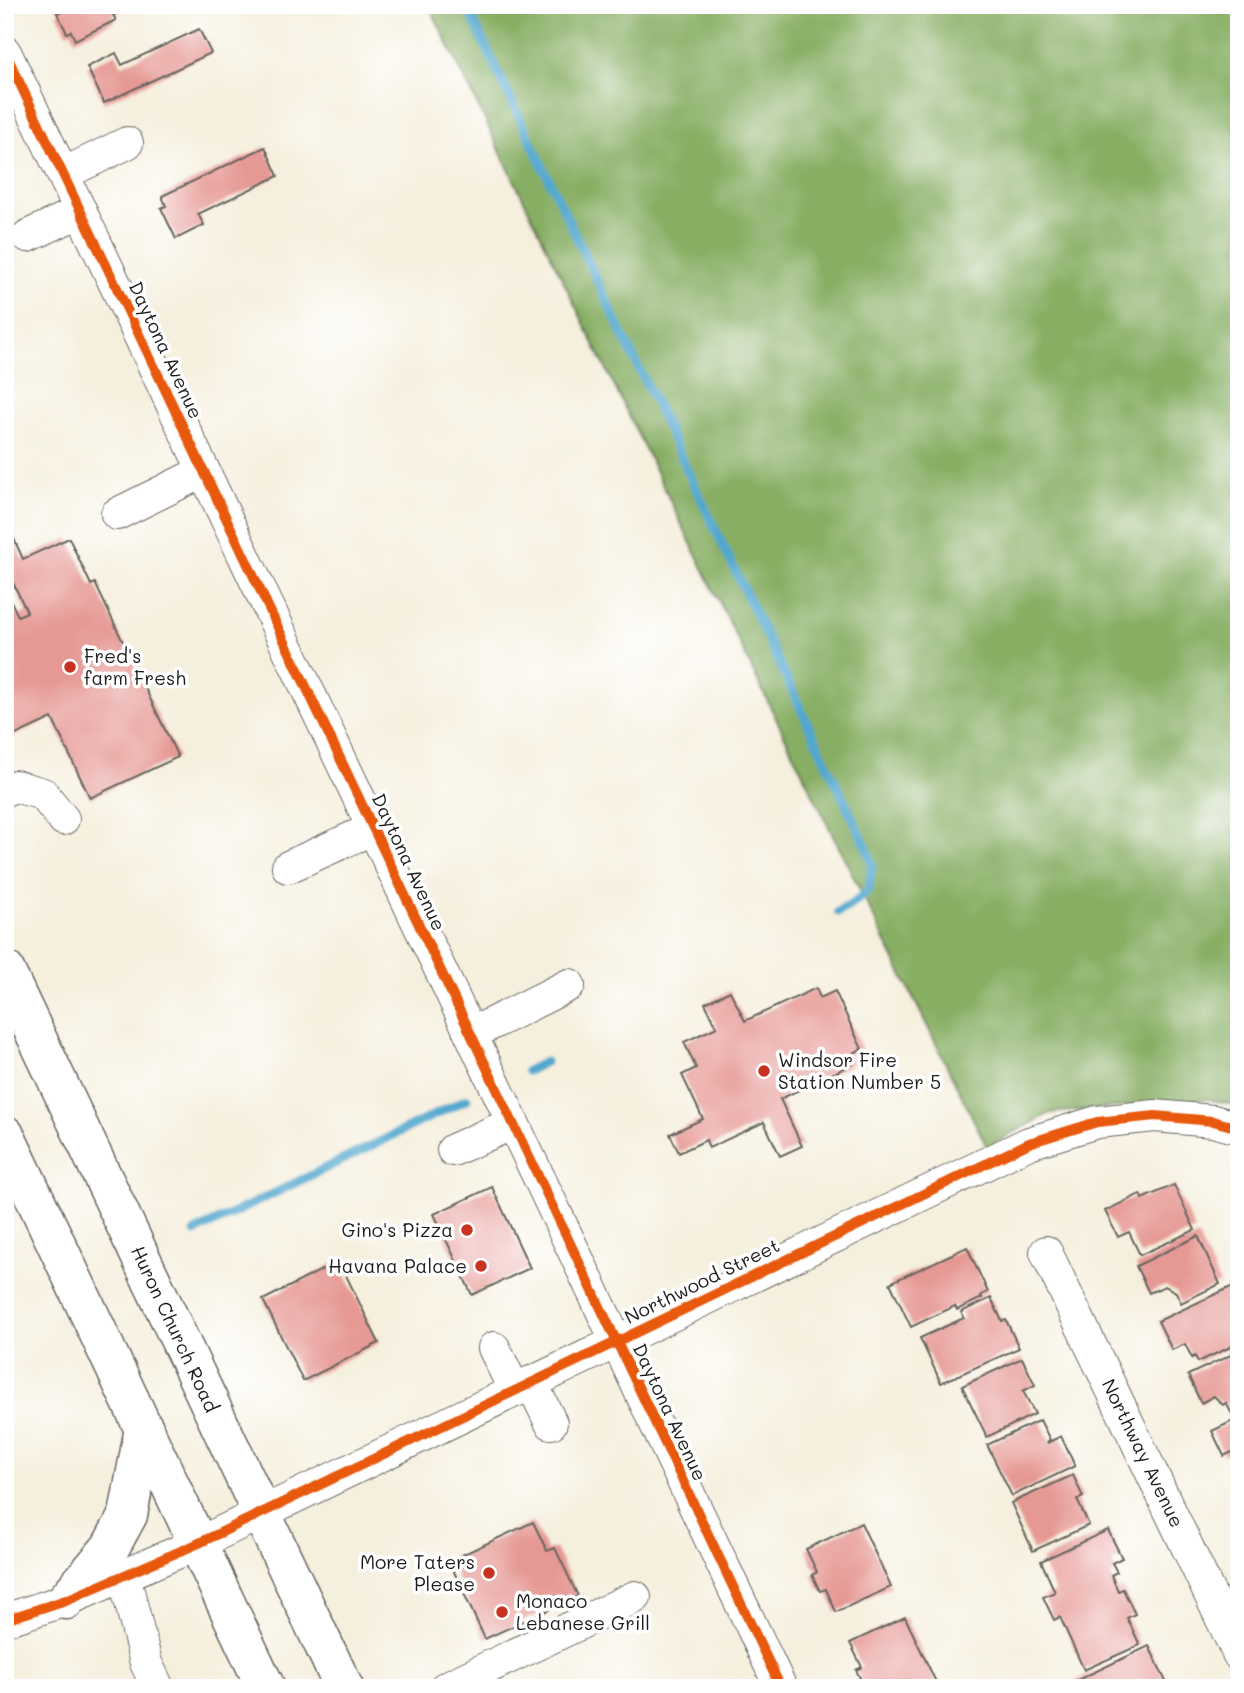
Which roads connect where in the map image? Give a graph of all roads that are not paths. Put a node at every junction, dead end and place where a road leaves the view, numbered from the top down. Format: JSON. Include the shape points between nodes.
{"nodes":[{"id":1,"x":5,"y":51,"type":"edge"},
{"id":2,"x":127,"y":144,"type":"dead end"},
{"id":3,"x":64,"y":174,"type":"junction"},
{"id":4,"x":80,"y":211,"type":"junction"},
{"id":5,"x":28,"y":236,"type":"dead end"},
{"id":6,"x":204,"y":471,"type":"junction"},
{"id":7,"x":117,"y":514,"type":"dead end"},
{"id":8,"x":5,"y":790,"type":"edge"},
{"id":9,"x":63,"y":819,"type":"dead end"},
{"id":10,"x":373,"y":828,"type":"junction"},
{"id":11,"x":288,"y":867,"type":"dead end"},
{"id":12,"x":5,"y":970,"type":"edge"},
{"id":13,"x":569,"y":985,"type":"dead end"},
{"id":14,"x":471,"y":1034,"type":"junction"},
{"id":15,"x":513,"y":1123,"type":"junction"},
{"id":16,"x":1239,"y":1128,"type":"edge"},
{"id":17,"x":5,"y":1135,"type":"edge"},
{"id":18,"x":453,"y":1150,"type":"dead end"},
{"id":19,"x":1046,"y":1252,"type":"dead end"},
{"id":20,"x":617,"y":1341,"type":"junction"},
{"id":21,"x":494,"y":1348,"type":"dead end"},
{"id":22,"x":523,"y":1386,"type":"junction"},
{"id":23,"x":551,"y":1423,"type":"dead end"},
{"id":24,"x":144,"y":1428,"type":"junction"},
{"id":25,"x":262,"y":1513,"type":"junction"},
{"id":26,"x":197,"y":1544,"type":"junction"},
{"id":27,"x":124,"y":1575,"type":"junction"},
{"id":28,"x":635,"y":1597,"type":"dead end"},
{"id":29,"x":66,"y":1600,"type":"junction"},
{"id":30,"x":5,"y":1620,"type":"edge"},
{"id":31,"x":1239,"y":1655,"type":"edge"},
{"id":32,"x":158,"y":1688,"type":"edge"},
{"id":33,"x":266,"y":1688,"type":"edge"},
{"id":34,"x":344,"y":1688,"type":"edge"},
{"id":35,"x":445,"y":1688,"type":"edge"},
{"id":36,"x":781,"y":1688,"type":"edge"}],
"edges":[{"from":1,"to":3,"type":"street","name":"Daytona Avenue"},
{"from":2,"to":3,"type":"street"},
{"from":3,"to":4,"type":"street","name":"Daytona Avenue"},
{"from":4,"to":5,"type":"street"},
{"from":4,"to":6,"type":"street","name":"Daytona Avenue"},
{"from":6,"to":7,"type":"street"},
{"from":6,"to":10,"type":"street","name":"Daytona Avenue"},
{"from":8,"to":9,"type":"street","via":[[15,786],[43,794]]},
{"from":10,"to":11,"type":"street"},
{"from":10,"to":14,"type":"street","name":"Daytona Avenue"},
{"from":12,"to":25,"type":"highway","name":"Huron Church Road"},
{"from":13,"to":14,"type":"street"},
{"from":14,"to":15,"type":"street","name":"Daytona Avenue"},
{"from":15,"to":18,"type":"street"},
{"from":15,"to":20,"type":"street","name":"Daytona Avenue"},
{"from":16,"to":20,"type":"street","name":"Northwood Street","via":[[1155,1116],[1097,1122],[1029,1143]]},
{"from":17,"to":24,"type":"highway"},
{"from":19,"to":31,"type":"street","name":"Northway Avenue"},
{"from":20,"to":22,"type":"street","name":"Northwood Street"},
{"from":20,"to":36,"type":"street","name":"Daytona Avenue"},
{"from":21,"to":22,"type":"street"},
{"from":22,"to":23,"type":"street"},
{"from":22,"to":25,"type":"street","name":"Northwood Street"},
{"from":24,"to":26,"type":"highway"},
{"from":24,"to":29,"type":"highway","via":[[128,1515],[110,1548]]},
{"from":25,"to":26,"type":"street","name":"Northwood Street"},
{"from":25,"to":34,"type":"highway","name":"Huron Church Road"},
{"from":26,"to":27,"type":"street","name":"Northwood Street"},
{"from":26,"to":33,"type":"highway"},
{"from":27,"to":29,"type":"street","name":"Northwood Street"},
{"from":27,"to":32,"type":"street","via":[[146,1663]]},
{"from":28,"to":35,"type":"street"},
{"from":29,"to":30,"type":"street","name":"Northwood Street"}]}
